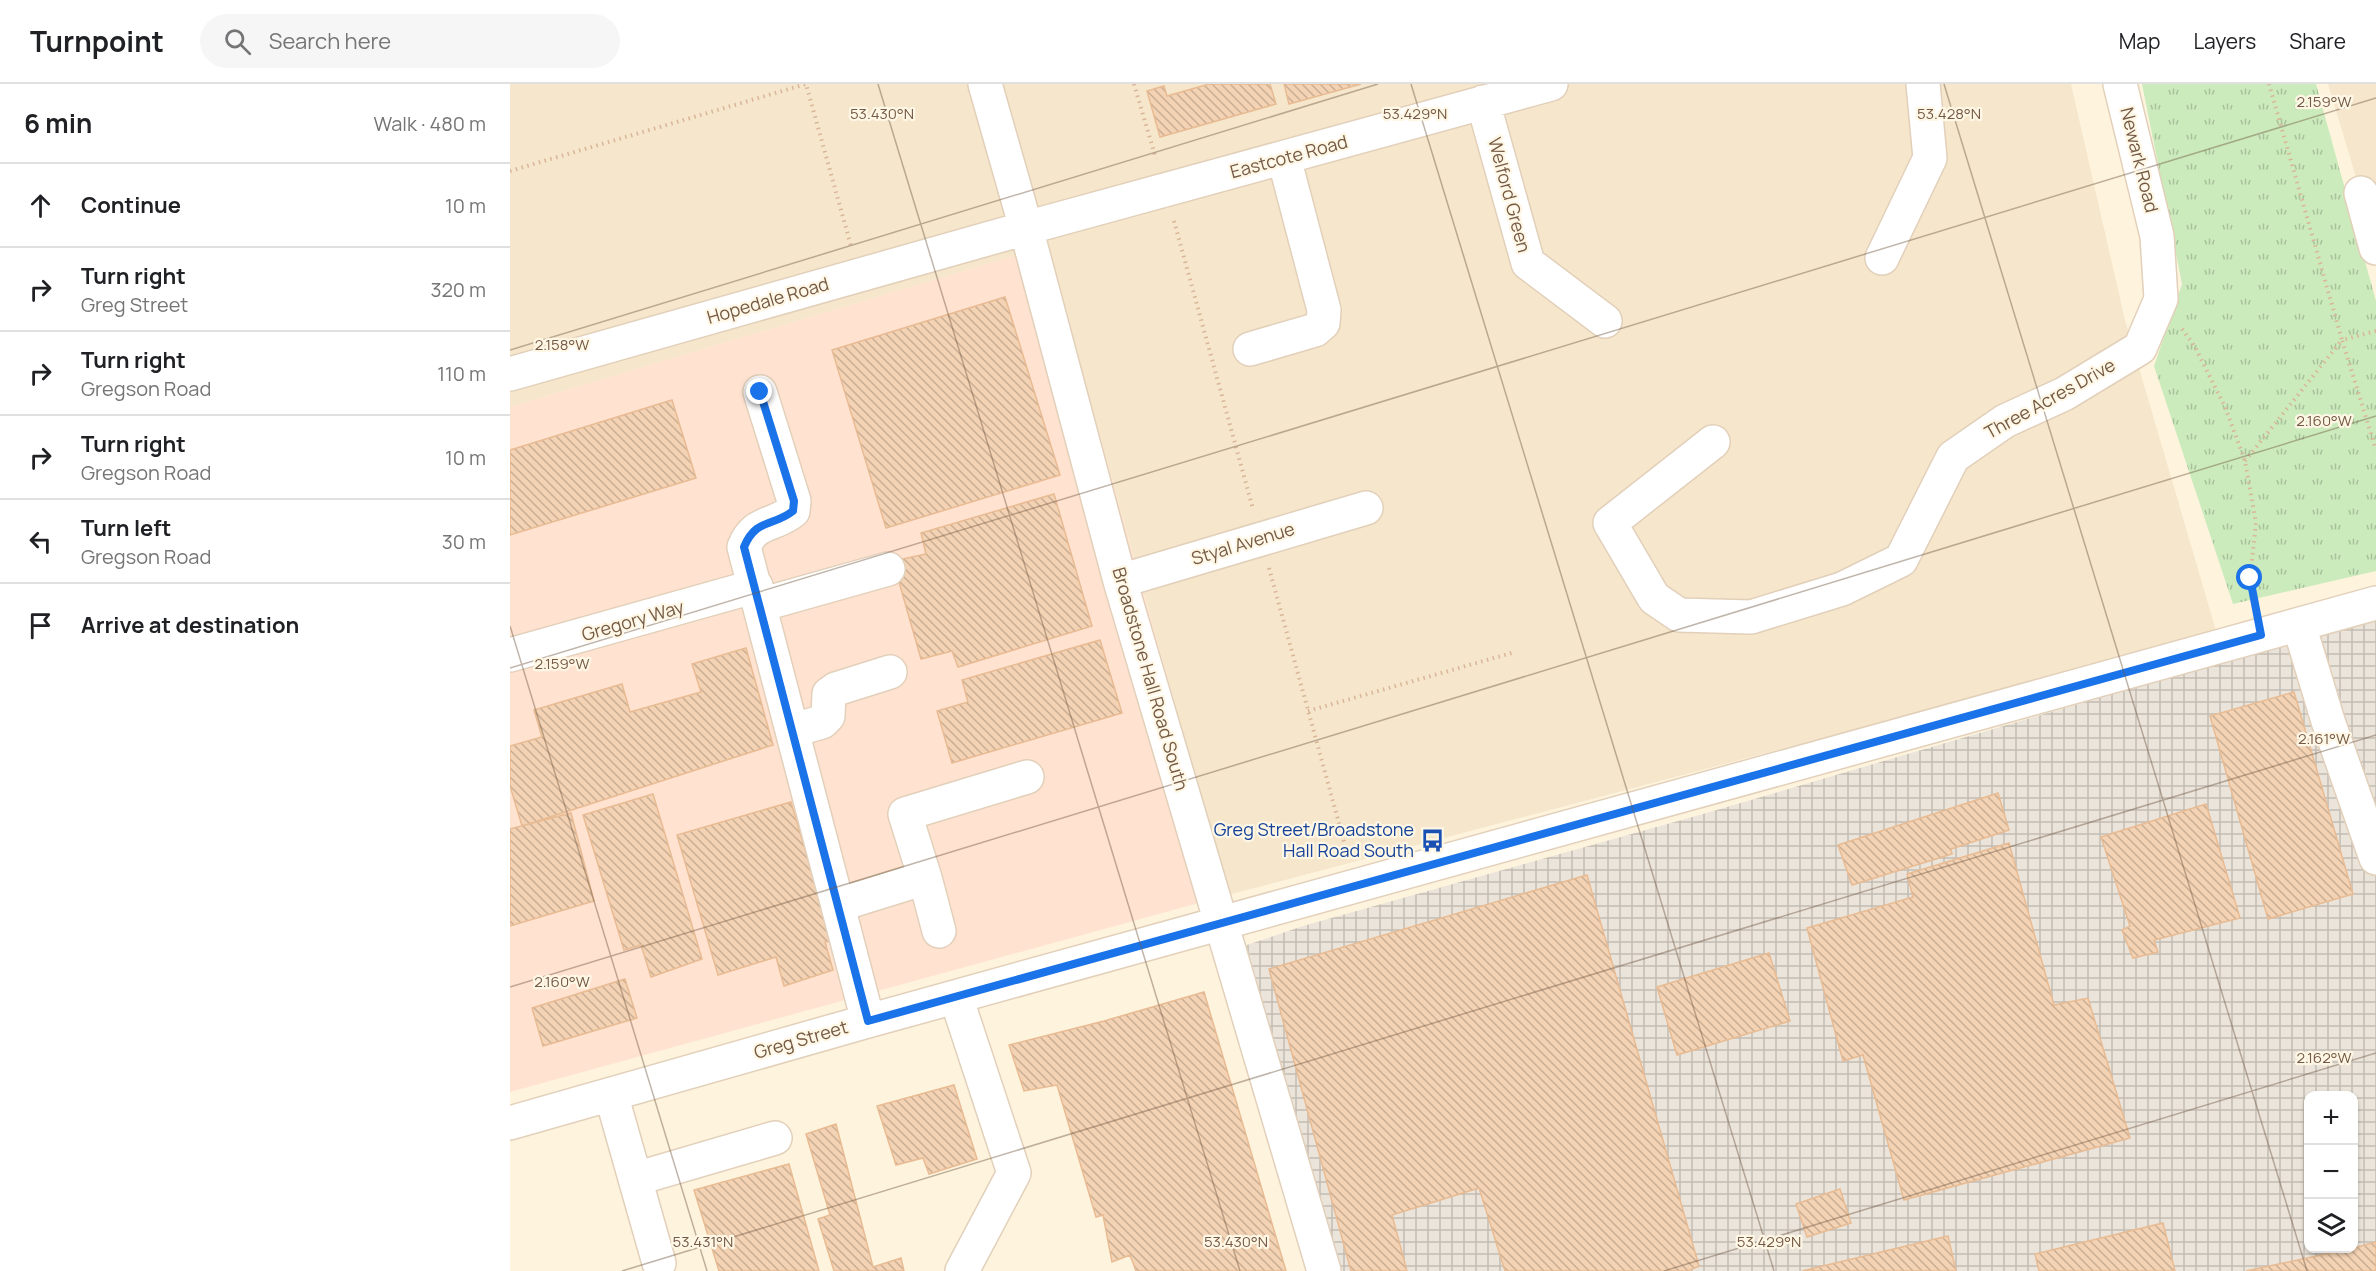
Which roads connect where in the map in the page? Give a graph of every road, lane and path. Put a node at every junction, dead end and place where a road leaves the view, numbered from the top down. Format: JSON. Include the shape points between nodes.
{"nodes":[{"id":1,"x":985,"y":84,"type":"edge"},
{"id":2,"x":1134,"y":84,"type":"edge"},
{"id":3,"x":1551,"y":84,"type":"edge"},
{"id":4,"x":1923,"y":84,"type":"edge"},
{"id":5,"x":2120,"y":84,"type":"edge"},
{"id":6,"x":2269,"y":84,"type":"edge"},
{"id":7,"x":1483,"y":102,"type":"junction"},
{"id":8,"x":1284,"y":158,"type":"junction"},
{"id":9,"x":510,"y":171,"type":"edge"},
{"id":10,"x":1166,"y":190,"type":"junction"},
{"id":11,"x":2361,"y":194,"type":"dead end"},
{"id":12,"x":1026,"y":228,"type":"junction"},
{"id":13,"x":2157,"y":236,"type":"joint"},
{"id":14,"x":2376,"y":248,"type":"edge"},
{"id":15,"x":1882,"y":258,"type":"dead end"},
{"id":16,"x":859,"y":276,"type":"junction"},
{"id":17,"x":2161,"y":299,"type":"junction"},
{"id":18,"x":1605,"y":321,"type":"dead end"},
{"id":19,"x":2376,"y":331,"type":"edge"},
{"id":20,"x":2342,"y":340,"type":"junction"},
{"id":21,"x":1250,"y":350,"type":"dead end"},
{"id":22,"x":510,"y":374,"type":"edge"},
{"id":23,"x":760,"y":392,"type":"dead end"},
{"id":24,"x":1713,"y":442,"type":"dead end"},
{"id":25,"x":2376,"y":450,"type":"edge"},
{"id":26,"x":2245,"y":461,"type":"junction"},
{"id":27,"x":1366,"y":508,"type":"dead end"},
{"id":28,"x":1261,"y":539,"type":"junction"},
{"id":29,"x":888,"y":569,"type":"dead end"},
{"id":30,"x":1120,"y":581,"type":"junction"},
{"id":31,"x":758,"y":596,"type":"junction"},
{"id":32,"x":2376,"y":603,"type":"edge"},
{"id":33,"x":2299,"y":625,"type":"junction"},
{"id":34,"x":2261,"y":635,"type":"junction"},
{"id":35,"x":1515,"y":652,"type":"dead end"},
{"id":36,"x":510,"y":655,"type":"edge"},
{"id":37,"x":890,"y":672,"type":"dead end"},
{"id":38,"x":1308,"y":711,"type":"junction"},
{"id":39,"x":793,"y":730,"type":"junction"},
{"id":40,"x":1027,"y":777,"type":"dead end"},
{"id":41,"x":2376,"y":858,"type":"edge"},
{"id":42,"x":925,"y":878,"type":"junction"},
{"id":43,"x":1356,"y":886,"type":"junction"},
{"id":44,"x":838,"y":905,"type":"junction"},
{"id":45,"x":1222,"y":923,"type":"junction"},
{"id":46,"x":939,"y":931,"type":"dead end"},
{"id":47,"x":956,"y":997,"type":"junction"},
{"id":48,"x":868,"y":1021,"type":"junction"},
{"id":49,"x":611,"y":1094,"type":"junction"},
{"id":50,"x":510,"y":1123,"type":"edge"},
{"id":51,"x":775,"y":1138,"type":"dead end"},
{"id":52,"x":635,"y":1179,"type":"junction"},
{"id":53,"x":659,"y":1263,"type":"dead end"},
{"id":54,"x":962,"y":1271,"type":"edge"},
{"id":55,"x":1324,"y":1271,"type":"edge"}],
"edges":[{"from":1,"to":12,"type":"street","name":"Broadstone Hall Road South"},
{"from":2,"to":10,"type":"path"},
{"from":3,"to":7,"type":"street","name":"Eastcote Road"},
{"from":4,"to":15,"type":"street","via":[[1929,158]]},
{"from":5,"to":13,"type":"street","name":"Newark Road"},
{"from":6,"to":20,"type":"path"},
{"from":7,"to":8,"type":"street","name":"Eastcote Road"},
{"from":7,"to":18,"type":"street","name":"Welford Green","via":[[1528,263]]},
{"from":8,"to":10,"type":"street","name":"Eastcote Road"},
{"from":8,"to":21,"type":"street","via":[[1324,310],[1323,323],[1315,330]]},
{"from":9,"to":16,"type":"path","via":[[806,84]]},
{"from":10,"to":12,"type":"street","name":"Eastcote Road"},
{"from":10,"to":28,"type":"path"},
{"from":11,"to":14,"type":"street"},
{"from":12,"to":16,"type":"street","name":"Hopedale Road"},
{"from":12,"to":30,"type":"street","name":"Broadstone Hall Road South"},
{"from":13,"to":17,"type":"street","name":"Three Acres Drive"},
{"from":16,"to":22,"type":"street","name":"Hopedale Road"},
{"from":17,"to":24,"type":"street","name":"Three Acres Drive","via":[[2140,348],[2064,394],[2005,421],[1953,457],[1901,560],[1842,589],[1751,616],[1679,615],[1654,598],[1610,523]]},
{"from":17,"to":26,"type":"path","via":[[2195,347],[2225,407]]},
{"from":19,"to":20,"type":"path"},
{"from":20,"to":25,"type":"path"},
{"from":20,"to":26,"type":"path"},
{"from":23,"to":31,"type":"street","via":[[794,501],[793,511],[762,525],[749,536],[744,547]]},
{"from":26,"to":34,"type":"path","via":[[2256,523],[2250,578]]},
{"from":27,"to":28,"type":"street","name":"Styal Avenue"},
{"from":28,"to":30,"type":"street","name":"Styal Avenue"},
{"from":28,"to":38,"type":"path"},
{"from":29,"to":31,"type":"street","name":"Gregory Way"},
{"from":30,"to":45,"type":"street","name":"Broadstone Hall Road South"},
{"from":31,"to":36,"type":"street","name":"Gregory Way"},
{"from":31,"to":39,"type":"street"},
{"from":32,"to":33,"type":"street","name":"Greg Street"},
{"from":33,"to":34,"type":"street","name":"Greg Street"},
{"from":33,"to":41,"type":"street"},
{"from":34,"to":43,"type":"street","name":"Greg Street"},
{"from":35,"to":38,"type":"path"},
{"from":37,"to":39,"type":"street","via":[[836,689],[829,694],[828,716],[822,722]]},
{"from":38,"to":43,"type":"path"},
{"from":39,"to":44,"type":"street"},
{"from":40,"to":42,"type":"street","via":[[905,814]]},
{"from":42,"to":44,"type":"street"},
{"from":42,"to":46,"type":"street"},
{"from":43,"to":45,"type":"street","name":"Greg Street"},
{"from":44,"to":48,"type":"street"},
{"from":45,"to":47,"type":"street","name":"Greg Street"},
{"from":45,"to":55,"type":"street","name":"Broadstone Hall Road South"},
{"from":47,"to":48,"type":"street","name":"Greg Street"},
{"from":47,"to":54,"type":"street","via":[[1014,1173]]},
{"from":48,"to":49,"type":"street","name":"Greg Street"},
{"from":49,"to":50,"type":"street","name":"Greg Street"},
{"from":49,"to":52,"type":"street"},
{"from":51,"to":52,"type":"street"},
{"from":52,"to":53,"type":"street"}]}
